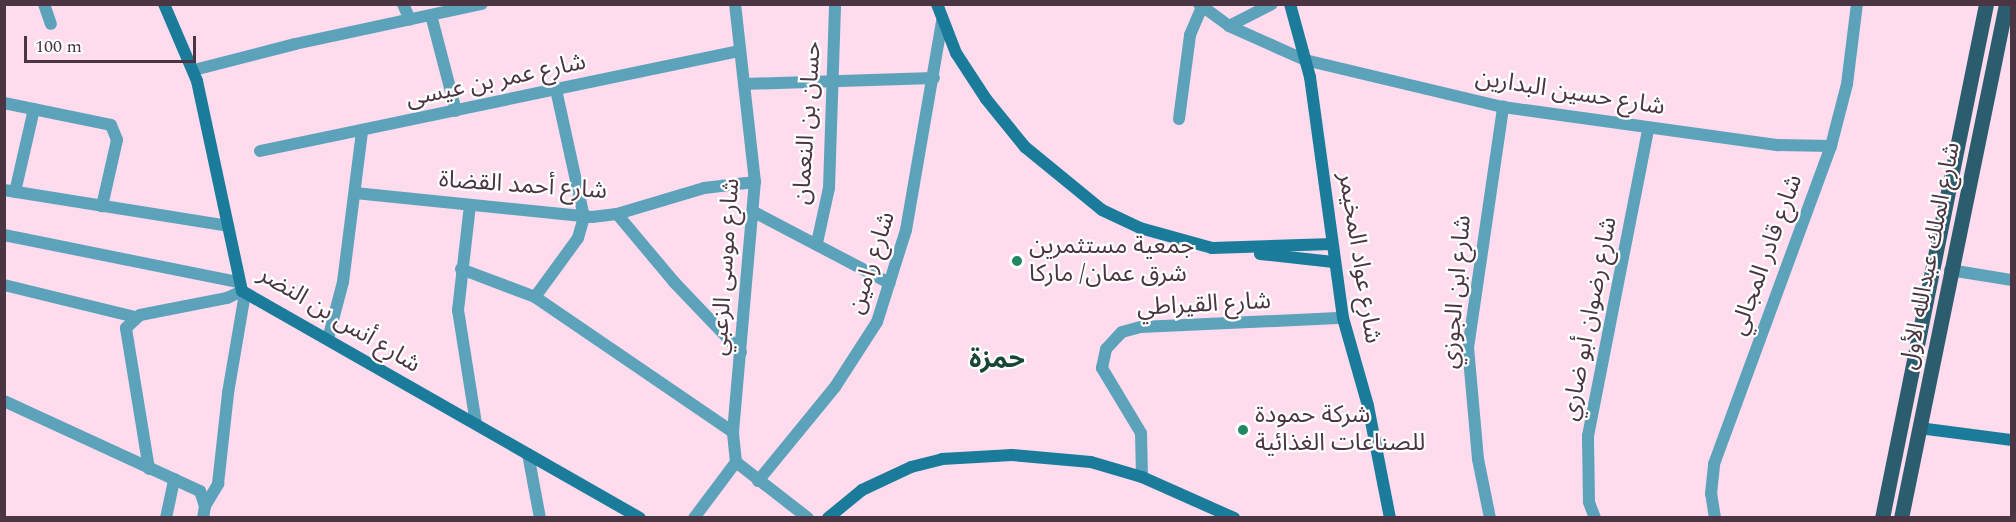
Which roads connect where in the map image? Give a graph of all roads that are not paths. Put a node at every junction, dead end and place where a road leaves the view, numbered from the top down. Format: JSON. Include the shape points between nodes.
{"nodes":[{"id":1,"x":44,"y":4,"type":"edge"},
{"id":2,"x":164,"y":4,"type":"edge"},
{"id":3,"x":403,"y":4,"type":"edge"},
{"id":4,"x":482,"y":4,"type":"edge"},
{"id":5,"x":735,"y":4,"type":"edge"},
{"id":6,"x":835,"y":4,"type":"edge"},
{"id":7,"x":937,"y":4,"type":"edge"},
{"id":8,"x":1272,"y":4,"type":"edge"},
{"id":9,"x":1290,"y":4,"type":"edge"},
{"id":10,"x":1857,"y":4,"type":"edge"},
{"id":11,"x":1986,"y":4,"type":"edge"},
{"id":12,"x":2006,"y":4,"type":"edge"},
{"id":13,"x":1200,"y":6,"type":"edge"},
{"id":14,"x":431,"y":15,"type":"junction"},
{"id":15,"x":410,"y":20,"type":"junction"},
{"id":16,"x":942,"y":21,"type":"junction"},
{"id":17,"x":51,"y":24,"type":"dead end"},
{"id":18,"x":1229,"y":26,"type":"junction"},
{"id":19,"x":740,"y":51,"type":"junction"},
{"id":20,"x":1305,"y":60,"type":"junction"},
{"id":21,"x":194,"y":70,"type":"junction"},
{"id":22,"x":934,"y":78,"type":"junction"},
{"id":23,"x":833,"y":81,"type":"junction"},
{"id":24,"x":744,"y":84,"type":"junction"},
{"id":25,"x":556,"y":90,"type":"junction"},
{"id":26,"x":4,"y":103,"type":"edge"},
{"id":27,"x":1503,"y":107,"type":"junction"},
{"id":28,"x":34,"y":108,"type":"junction"},
{"id":29,"x":456,"y":111,"type":"junction"},
{"id":30,"x":1179,"y":119,"type":"dead end"},
{"id":31,"x":1648,"y":129,"type":"junction"},
{"id":32,"x":362,"y":131,"type":"junction"},
{"id":33,"x":1831,"y":146,"type":"junction"},
{"id":34,"x":260,"y":151,"type":"dead end"},
{"id":35,"x":755,"y":182,"type":"junction"},
{"id":36,"x":10,"y":191,"type":"edge"},
{"id":37,"x":356,"y":194,"type":"junction"},
{"id":38,"x":470,"y":205,"type":"junction"},
{"id":39,"x":102,"y":206,"type":"junction"},
{"id":40,"x":754,"y":212,"type":"junction"},
{"id":41,"x":617,"y":214,"type":"junction"},
{"id":42,"x":584,"y":217,"type":"junction"},
{"id":43,"x":228,"y":226,"type":"junction"},
{"id":44,"x":4,"y":235,"type":"edge"},
{"id":45,"x":817,"y":243,"type":"junction"},
{"id":46,"x":1332,"y":244,"type":"junction"},
{"id":47,"x":1232,"y":249,"type":"junction"},
{"id":48,"x":1334,"y":262,"type":"junction"},
{"id":49,"x":460,"y":269,"type":"junction"},
{"id":50,"x":1950,"y":270,"type":"junction"},
{"id":51,"x":2012,"y":280,"type":"edge"},
{"id":52,"x":889,"y":283,"type":"junction"},
{"id":53,"x":4,"y":285,"type":"edge"},
{"id":54,"x":242,"y":289,"type":"junction"},
{"id":55,"x":535,"y":297,"type":"junction"},
{"id":56,"x":135,"y":317,"type":"junction"},
{"id":57,"x":1343,"y":318,"type":"junction"},
{"id":58,"x":328,"y":339,"type":"junction"},
{"id":59,"x":741,"y":352,"type":"junction"},
{"id":60,"x":4,"y":401,"type":"edge"},
{"id":61,"x":476,"y":424,"type":"junction"},
{"id":62,"x":1919,"y":428,"type":"junction"},
{"id":63,"x":734,"y":432,"type":"junction"},
{"id":64,"x":2012,"y":440,"type":"edge"},
{"id":65,"x":528,"y":454,"type":"junction"},
{"id":66,"x":736,"y":462,"type":"junction"},
{"id":67,"x":149,"y":469,"type":"junction"},
{"id":68,"x":1142,"y":477,"type":"junction"},
{"id":69,"x":174,"y":479,"type":"junction"},
{"id":70,"x":758,"y":481,"type":"junction"},
{"id":71,"x":204,"y":512,"type":"edge"},
{"id":72,"x":166,"y":518,"type":"edge"},
{"id":73,"x":540,"y":518,"type":"edge"},
{"id":74,"x":640,"y":518,"type":"edge"},
{"id":75,"x":694,"y":518,"type":"edge"},
{"id":76,"x":808,"y":518,"type":"edge"},
{"id":77,"x":828,"y":518,"type":"edge"},
{"id":78,"x":1234,"y":518,"type":"edge"},
{"id":79,"x":1390,"y":518,"type":"edge"},
{"id":80,"x":1490,"y":518,"type":"edge"},
{"id":81,"x":1595,"y":518,"type":"edge"},
{"id":82,"x":1715,"y":518,"type":"edge"},
{"id":83,"x":1882,"y":518,"type":"edge"},
{"id":84,"x":1901,"y":518,"type":"edge"}],
"edges":[{"from":1,"to":17,"type":"street"},
{"from":2,"to":21,"type":"street","name":"شارع أنس بن النضر"},
{"from":3,"to":15,"type":"street"},
{"from":4,"to":14,"type":"street"},
{"from":5,"to":19,"type":"street","name":"شارع موسى الزعبي"},
{"from":6,"to":23,"type":"street","name":"حسان بن النعمان"},
{"from":7,"to":16,"type":"street"},
{"from":8,"to":18,"type":"street"},
{"from":9,"to":20,"type":"street","name":"شارع عواد المخيمر"},
{"from":10,"to":33,"type":"street","name":"شارع قادر المجالي","via":[[1847,84]]},
{"from":11,"to":83,"type":"main road","name":"شارع الملك عبدالله الأول"},
{"from":12,"to":50,"type":"main road","name":"شارع الملك عبدالله الأول"},
{"from":13,"to":18,"type":"street","name":"شارع حسين البدارين"},
{"from":13,"to":30,"type":"street","via":[[1190,35]]},
{"from":14,"to":15,"type":"street"},
{"from":14,"to":29,"type":"street"},
{"from":15,"to":21,"type":"street"},
{"from":16,"to":22,"type":"street","name":"شارع رامين"},
{"from":16,"to":47,"type":"street","via":[[956,53],[986,99],[1025,147],[1083,198],[1140,228],[1177,241]]},
{"from":18,"to":20,"type":"street","name":"شارع حسين البدارين"},
{"from":19,"to":24,"type":"street","name":"شارع موسى الزعبي"},
{"from":19,"to":25,"type":"street","name":"شارع عمر بن عيسى"},
{"from":20,"to":27,"type":"street","name":"شارع حسين البدارين"},
{"from":20,"to":46,"type":"street","name":"شارع عواد المخيمر"},
{"from":21,"to":43,"type":"street","name":"شارع أنس بن النضر"},
{"from":22,"to":23,"type":"street"},
{"from":22,"to":52,"type":"street","name":"شارع رامين","via":[[906,230]]},
{"from":23,"to":24,"type":"street"},
{"from":23,"to":45,"type":"street","name":"حسان بن النعمان","via":[[829,188]]},
{"from":24,"to":35,"type":"street","name":"شارع موسى الزعبي"},
{"from":25,"to":29,"type":"street","name":"شارع عمر بن عيسى"},
{"from":25,"to":42,"type":"street"},
{"from":26,"to":28,"type":"street"},
{"from":27,"to":31,"type":"street","name":"شارع حسين البدارين"},
{"from":27,"to":80,"type":"street","name":"شارع ابن الجوزي","via":[[1468,348],[1478,459]]},
{"from":28,"to":36,"type":"street"},
{"from":28,"to":39,"type":"street","via":[[107,123],[114,129],[117,140]]},
{"from":29,"to":32,"type":"street","name":"شارع عمر بن عيسى"},
{"from":31,"to":33,"type":"street","name":"شارع حسين البدارين","via":[[1778,145]]},
{"from":31,"to":81,"type":"street","name":"شارع رضوان أبو ضاري","via":[[1588,436],[1589,502]]},
{"from":32,"to":34,"type":"street","name":"شارع عمر بن عيسى"},
{"from":32,"to":37,"type":"street"},
{"from":33,"to":82,"type":"street","name":"شارع قادر المجالي","via":[[1714,465],[1711,494]]},
{"from":35,"to":40,"type":"street","name":"شارع موسى الزعبي"},
{"from":35,"to":41,"type":"street","name":"شارع أحمد القضاة","via":[[704,188]]},
{"from":36,"to":39,"type":"street"},
{"from":37,"to":38,"type":"street","name":"شارع أحمد القضاة"},
{"from":37,"to":58,"type":"street","via":[[341,294]]},
{"from":38,"to":42,"type":"street","name":"شارع أحمد القضاة"},
{"from":38,"to":49,"type":"street"},
{"from":39,"to":43,"type":"street"},
{"from":40,"to":45,"type":"street"},
{"from":40,"to":59,"type":"street","name":"شارع موسى الزعبي"},
{"from":41,"to":42,"type":"street","name":"شارع أحمد القضاة"},
{"from":41,"to":59,"type":"street","via":[[674,282]]},
{"from":42,"to":55,"type":"street","via":[[578,238]]},
{"from":43,"to":54,"type":"street","name":"شارع أنس بن النضر"},
{"from":44,"to":54,"type":"street"},
{"from":45,"to":52,"type":"street"},
{"from":46,"to":47,"type":"street"},
{"from":46,"to":48,"type":"street","name":"شارع عواد المخيمر"},
{"from":47,"to":48,"type":"street"},
{"from":48,"to":57,"type":"street","name":"شارع عواد المخيمر"},
{"from":49,"to":55,"type":"street"},
{"from":49,"to":61,"type":"street","via":[[459,333]]},
{"from":50,"to":51,"type":"street"},
{"from":50,"to":62,"type":"main road","name":"شارع الملك عبدالله الأول"},
{"from":52,"to":70,"type":"street","name":"شارع رامين","via":[[877,322],[860,350]]},
{"from":53,"to":56,"type":"street"},
{"from":54,"to":56,"type":"street","via":[[227,298]]},
{"from":54,"to":58,"type":"street","name":"شارع أنس بن النضر"},
{"from":54,"to":71,"type":"street","via":[[218,484]]},
{"from":55,"to":63,"type":"street"},
{"from":56,"to":67,"type":"street","via":[[125,334]]},
{"from":57,"to":68,"type":"street","name":"شارع القيراطي","via":[[1141,327],[1122,332],[1106,349],[1102,368],[1141,433]]},
{"from":57,"to":79,"type":"street","name":"شارع عواد المخيمر","via":[[1368,406]]},
{"from":58,"to":61,"type":"street","name":"شارع أنس بن النضر"},
{"from":59,"to":63,"type":"street","name":"شارع موسى الزعبي"},
{"from":60,"to":67,"type":"street"},
{"from":61,"to":65,"type":"street","name":"شارع أنس بن النضر"},
{"from":62,"to":64,"type":"street"},
{"from":62,"to":84,"type":"main road","name":"شارع الملك عبدالله الأول"},
{"from":63,"to":66,"type":"street","name":"شارع موسى الزعبي"},
{"from":65,"to":73,"type":"street"},
{"from":65,"to":74,"type":"street","name":"شارع أنس بن النضر"},
{"from":66,"to":70,"type":"street"},
{"from":66,"to":75,"type":"street"},
{"from":67,"to":69,"type":"street"},
{"from":68,"to":77,"type":"street","via":[[1058,458],[1012,455],[942,459],[886,477],[862,490]]},
{"from":68,"to":78,"type":"street"},
{"from":69,"to":71,"type":"street","via":[[200,491]]},
{"from":69,"to":72,"type":"street"},
{"from":70,"to":76,"type":"street"}]}
